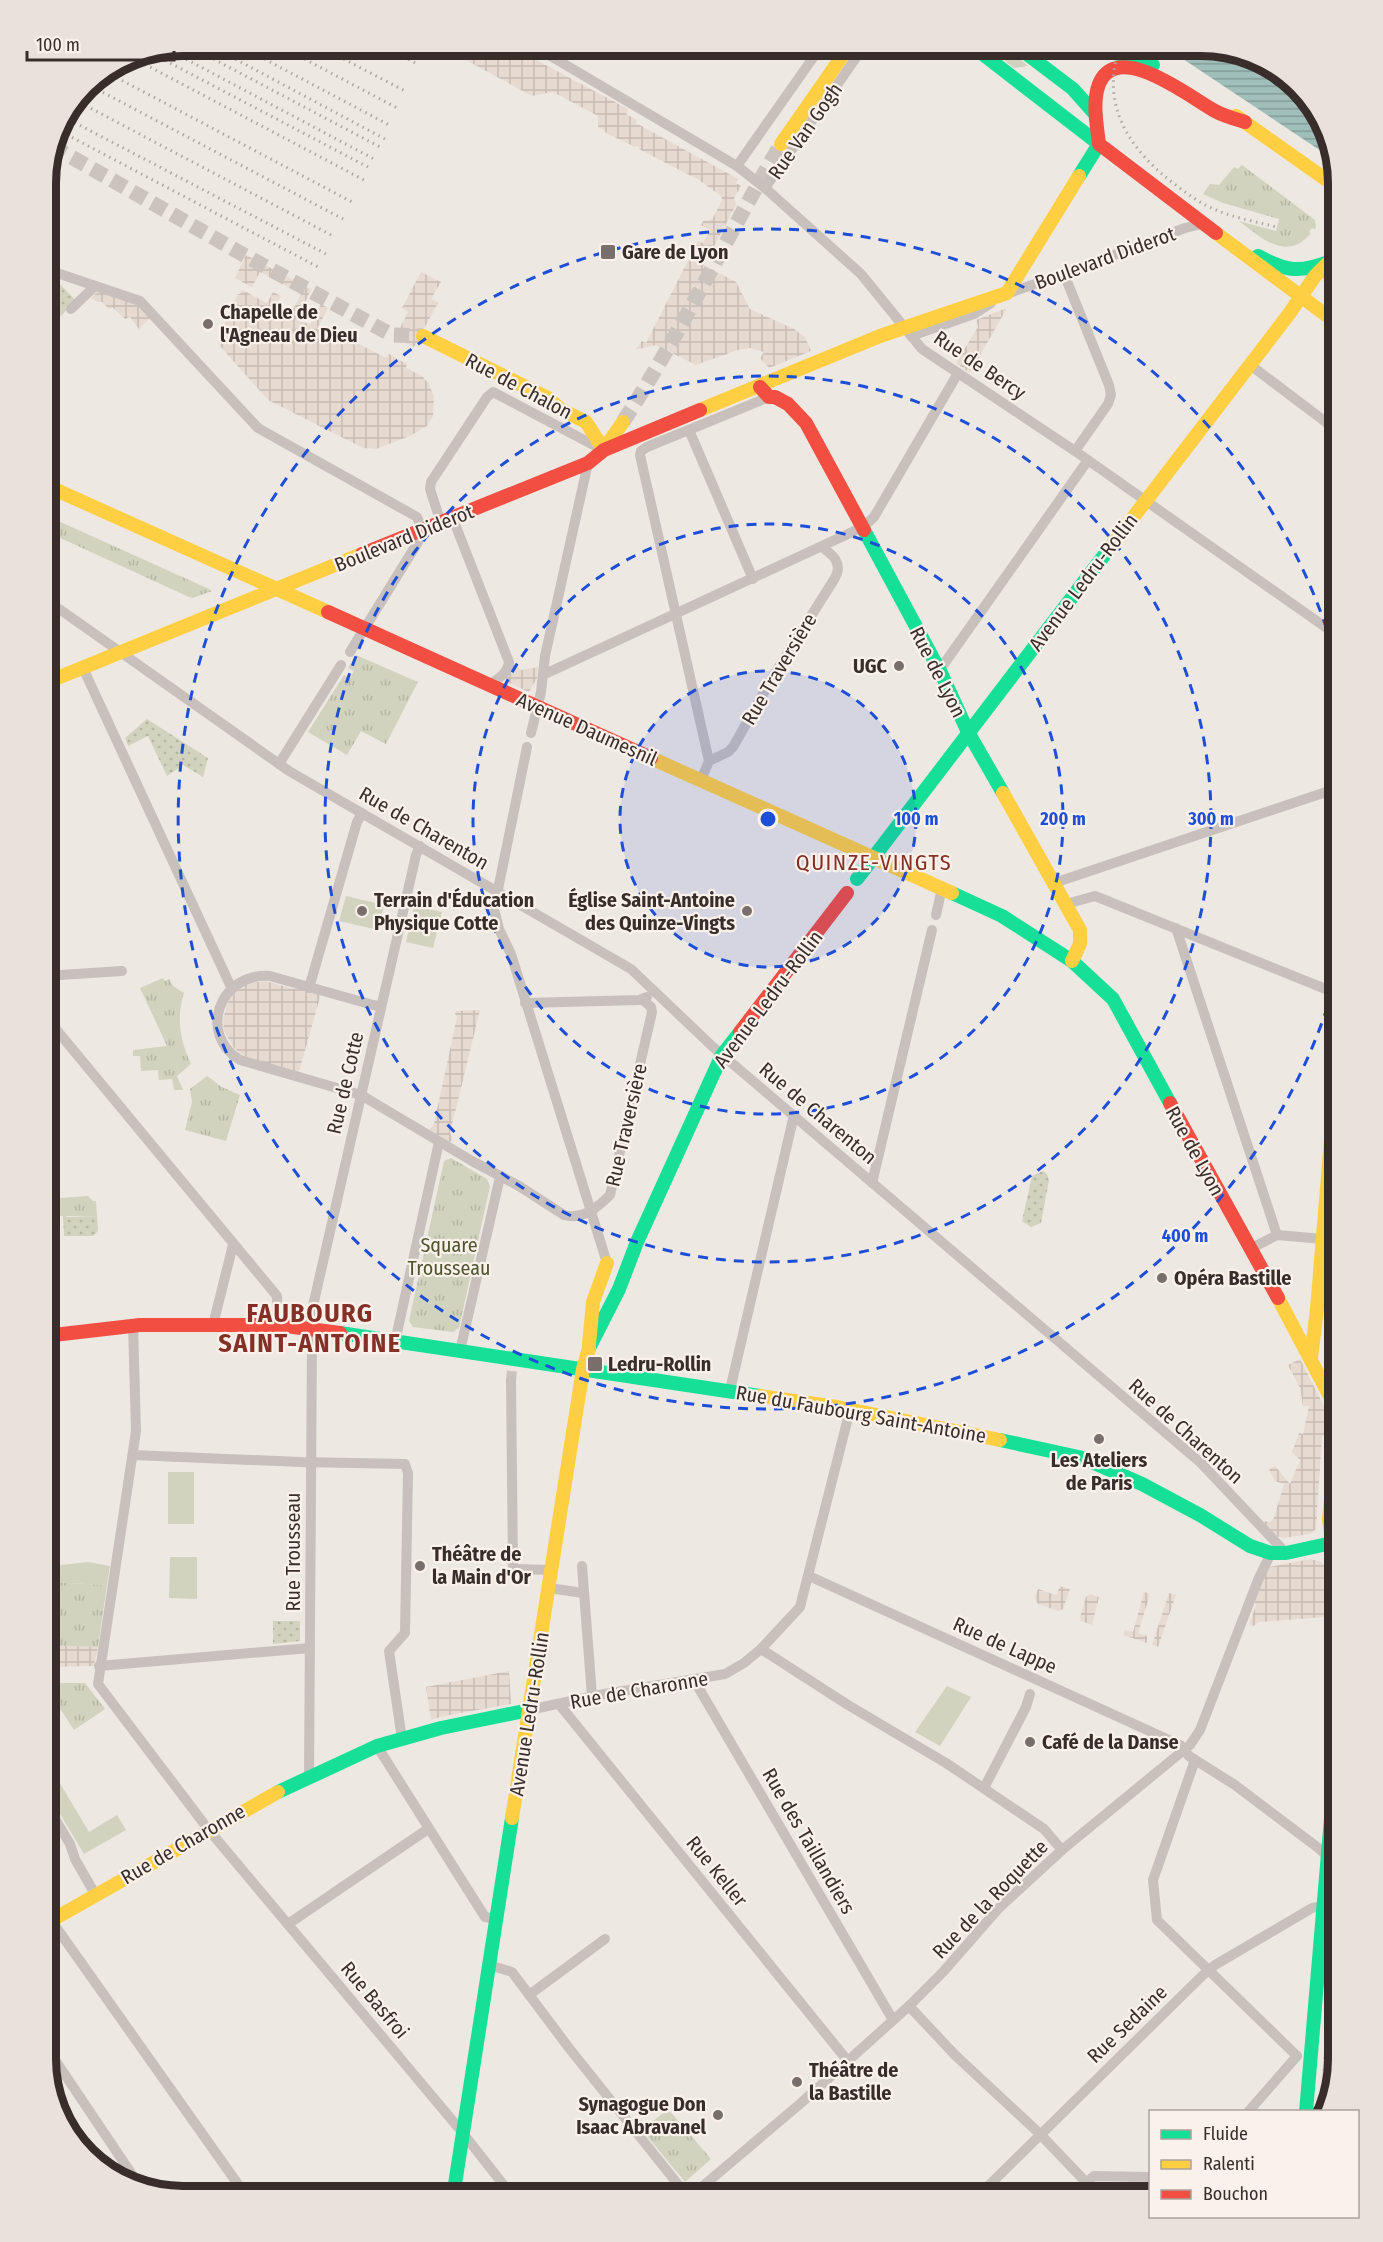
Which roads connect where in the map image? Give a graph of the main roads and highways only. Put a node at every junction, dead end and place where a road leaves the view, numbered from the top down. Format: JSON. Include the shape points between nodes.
{"nodes":[{"id":1,"x":842,"y":56,"type":"edge"},
{"id":2,"x":985,"y":56,"type":"edge"},
{"id":3,"x":1030,"y":56,"type":"edge"},
{"id":4,"x":1130,"y":56,"type":"edge"},
{"id":5,"x":1096,"y":115,"type":"junction"},
{"id":6,"x":1245,"y":122,"type":"junction"},
{"id":7,"x":781,"y":144,"type":"tunnel mouth"},
{"id":8,"x":1099,"y":144,"type":"junction"},
{"id":9,"x":1328,"y":181,"type":"edge"},
{"id":10,"x":1202,"y":224,"type":"junction"},
{"id":11,"x":1328,"y":259,"type":"edge"},
{"id":12,"x":1328,"y":263,"type":"edge"},
{"id":13,"x":1301,"y":297,"type":"junction"},
{"id":14,"x":1328,"y":317,"type":"edge"},
{"id":15,"x":423,"y":336,"type":"tunnel mouth"},
{"id":16,"x":765,"y":392,"type":"junction"},
{"id":17,"x":622,"y":422,"type":"tunnel mouth"},
{"id":18,"x":604,"y":450,"type":"junction"},
{"id":19,"x":56,"y":490,"type":"edge"},
{"id":20,"x":278,"y":590,"type":"junction"},
{"id":21,"x":56,"y":679,"type":"edge"},
{"id":22,"x":968,"y":732,"type":"junction"},
{"id":23,"x":874,"y":858,"type":"junction"},
{"id":24,"x":857,"y":879,"type":"dead end"},
{"id":25,"x":847,"y":893,"type":"dead end"},
{"id":26,"x":1072,"y":961,"type":"junction"},
{"id":27,"x":1113,"y":999,"type":"joint"},
{"id":28,"x":1328,"y":1178,"type":"edge"},
{"id":29,"x":638,"y":1242,"type":"junction"},
{"id":30,"x":607,"y":1263,"type":"junction"},
{"id":31,"x":599,"y":1283,"type":"junction"},
{"id":32,"x":621,"y":1286,"type":"junction"},
{"id":33,"x":56,"y":1335,"type":"edge"},
{"id":34,"x":589,"y":1346,"type":"junction"},
{"id":35,"x":1311,"y":1358,"type":"junction"},
{"id":36,"x":583,"y":1369,"type":"junction"},
{"id":37,"x":1328,"y":1392,"type":"edge"},
{"id":38,"x":1328,"y":1549,"type":"edge"},
{"id":39,"x":530,"y":1710,"type":"junction"},
{"id":40,"x":56,"y":1917,"type":"edge"},
{"id":41,"x":1328,"y":1922,"type":"edge"},
{"id":42,"x":1306,"y":2110,"type":"edge"},
{"id":43,"x":455,"y":2186,"type":"edge"}],
"edges":[{"from":1,"to":7,"type":"main road","name":"Rue Van Gogh"},
{"from":2,"to":8,"type":"main road"},
{"from":3,"to":5,"type":"main road","via":[[1073,89]]},
{"from":4,"to":6,"type":"main road","via":[[1164,71]]},
{"from":5,"to":6,"type":"main road","via":[[1100,81],[1111,70],[1125,68],[1146,72],[1218,112]]},
{"from":5,"to":8,"type":"main road"},
{"from":6,"to":9,"type":"main road"},
{"from":8,"to":10,"type":"main road"},
{"from":8,"to":16,"type":"main road","name":"Boulevard Diderot","via":[[1007,293],[925,320],[907,332],[880,336]]},
{"from":10,"to":11,"type":"main road","via":[[1284,270],[1299,272]]},
{"from":10,"to":13,"type":"main road"},
{"from":12,"to":13,"type":"main road","name":"Avenue Ledru-Rollin"},
{"from":13,"to":14,"type":"main road"},
{"from":13,"to":22,"type":"main road","name":"Avenue Ledru-Rollin"},
{"from":15,"to":18,"type":"main road","name":"Rue de Chalon","via":[[548,398],[586,423]]},
{"from":16,"to":18,"type":"main road","name":"Boulevard Diderot"},
{"from":16,"to":22,"type":"main road","name":"Rue de Lyon","via":[[788,404],[806,423]]},
{"from":17,"to":18,"type":"main road"},
{"from":18,"to":20,"type":"main road","name":"Boulevard Diderot","via":[[588,463]]},
{"from":19,"to":20,"type":"main road","name":"Avenue Daumesnil"},
{"from":20,"to":21,"type":"main road","name":"Boulevard Diderot"},
{"from":20,"to":23,"type":"main road","name":"Avenue Daumesnil"},
{"from":22,"to":23,"type":"main road","name":"Avenue Ledru-Rollin"},
{"from":22,"to":26,"type":"main road","name":"Rue de Lyon","via":[[1080,930],[1080,944]]},
{"from":23,"to":24,"type":"main road","name":"Avenue Ledru-Rollin"},
{"from":23,"to":26,"type":"main road","name":"Avenue Daumesnil","via":[[1010,920]]},
{"from":25,"to":29,"type":"main road","name":"Avenue Ledru-Rollin","via":[[722,1055]]},
{"from":26,"to":27,"type":"main road","name":"Avenue Daumesnil"},
{"from":27,"to":35,"type":"main road","name":"Rue de Lyon"},
{"from":28,"to":35,"type":"main road"},
{"from":29,"to":30,"type":"main road","name":"Avenue Ledru-Rollin"},
{"from":29,"to":32,"type":"main road","name":"Avenue Ledru-Rollin"},
{"from":30,"to":31,"type":"main road"},
{"from":30,"to":32,"type":"main road","via":[[614,1266]]},
{"from":31,"to":32,"type":"main road","via":[[608,1288]]},
{"from":31,"to":34,"type":"main road"},
{"from":32,"to":34,"type":"main road","name":"Avenue Ledru-Rollin"},
{"from":33,"to":36,"type":"main road","name":"Rue du Faubourg Saint-Antoine","via":[[133,1325],[278,1325],[460,1351],[512,1364]]},
{"from":34,"to":36,"type":"main road","name":"Avenue Ledru-Rollin"},
{"from":35,"to":37,"type":"main road","name":"Rue de Lyon"},
{"from":36,"to":38,"type":"main road","name":"Rue du Faubourg Saint-Antoine","via":[[850,1410],[1057,1451],[1083,1458],[1149,1488],[1250,1546],[1271,1553]]},
{"from":36,"to":39,"type":"main road","name":"Avenue Ledru-Rollin"},
{"from":39,"to":40,"type":"main road","name":"Rue de Charonne","via":[[377,1746],[208,1829]]},
{"from":39,"to":43,"type":"main road","name":"Avenue Ledru-Rollin"},
{"from":41,"to":42,"type":"main road","via":[[1304,2057]]}]}
